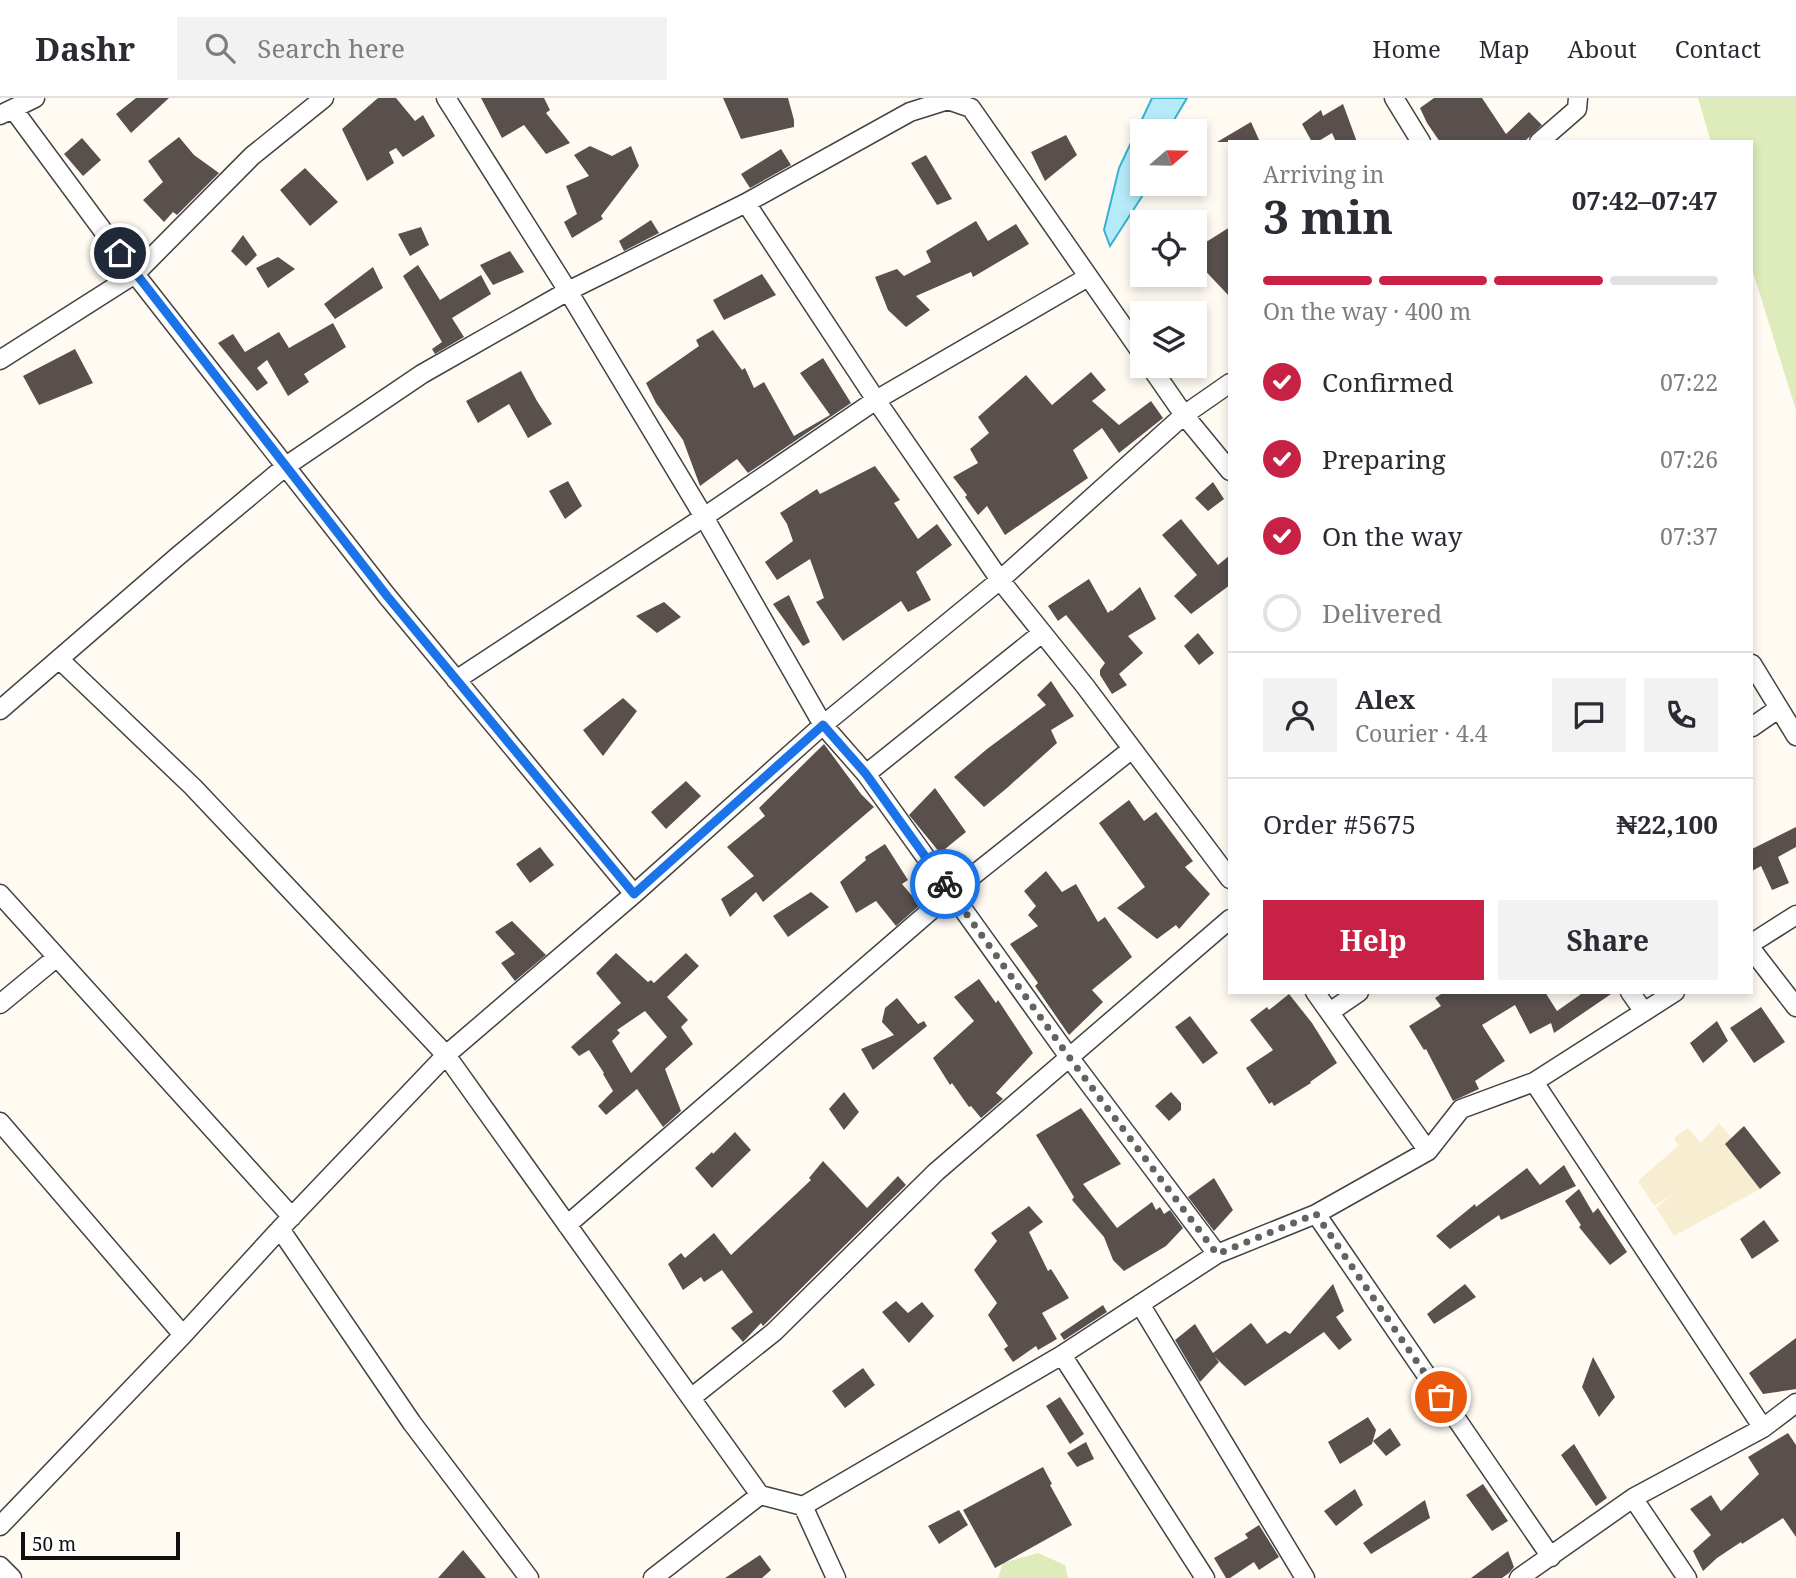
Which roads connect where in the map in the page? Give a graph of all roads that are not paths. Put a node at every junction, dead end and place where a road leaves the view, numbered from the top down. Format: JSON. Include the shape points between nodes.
{"nodes":[{"id":1,"x":35,"y":98,"type":"edge"},
{"id":2,"x":324,"y":98,"type":"edge"},
{"id":3,"x":446,"y":98,"type":"edge"},
{"id":4,"x":1394,"y":98,"type":"edge"},
{"id":5,"x":1578,"y":98,"type":"edge"},
{"id":6,"x":7,"y":112,"type":"edge"},
{"id":7,"x":1420,"y":140,"type":"edge"},
{"id":8,"x":1541,"y":140,"type":"edge"},
{"id":9,"x":746,"y":203,"type":"junction"},
{"id":10,"x":135,"y":274,"type":"junction"},
{"id":11,"x":1088,"y":277,"type":"junction"},
{"id":12,"x":568,"y":292,"type":"junction"},
{"id":13,"x":1130,"y":337,"type":"edge"},
{"id":14,"x":0,"y":360,"type":"edge"},
{"id":15,"x":1159,"y":378,"type":"edge"},
{"id":16,"x":1228,"y":384,"type":"edge"},
{"id":17,"x":876,"y":400,"type":"junction"},
{"id":18,"x":1185,"y":415,"type":"junction"},
{"id":19,"x":286,"y":466,"type":"junction"},
{"id":20,"x":1228,"y":469,"type":"edge"},
{"id":21,"x":704,"y":517,"type":"junction"},
{"id":22,"x":1000,"y":580,"type":"junction"},
{"id":23,"x":1042,"y":634,"type":"junction"},
{"id":24,"x":59,"y":659,"type":"junction"},
{"id":25,"x":1753,"y":666,"type":"edge"},
{"id":26,"x":456,"y":680,"type":"junction"},
{"id":27,"x":1778,"y":709,"type":"junction"},
{"id":28,"x":0,"y":710,"type":"edge"},
{"id":29,"x":823,"y":725,"type":"junction"},
{"id":30,"x":1753,"y":726,"type":"edge"},
{"id":31,"x":1796,"y":736,"type":"edge"},
{"id":32,"x":1132,"y":749,"type":"junction"},
{"id":33,"x":866,"y":774,"type":"junction"},
{"id":34,"x":1228,"y":876,"type":"edge"},
{"id":35,"x":951,"y":893,"type":"junction"},
{"id":36,"x":0,"y":894,"type":"edge"},
{"id":37,"x":634,"y":894,"type":"junction"},
{"id":38,"x":1796,"y":915,"type":"edge"},
{"id":39,"x":1228,"y":921,"type":"edge"},
{"id":40,"x":1753,"y":942,"type":"edge"},
{"id":41,"x":1753,"y":951,"type":"edge"},
{"id":42,"x":57,"y":957,"type":"junction"},
{"id":43,"x":1316,"y":994,"type":"edge"},
{"id":44,"x":1356,"y":994,"type":"edge"},
{"id":45,"x":1631,"y":994,"type":"edge"},
{"id":46,"x":1672,"y":994,"type":"edge"},
{"id":47,"x":0,"y":1004,"type":"edge"},
{"id":48,"x":1796,"y":1007,"type":"edge"},
{"id":49,"x":1330,"y":1012,"type":"junction"},
{"id":50,"x":1644,"y":1012,"type":"junction"},
{"id":51,"x":446,"y":1055,"type":"junction"},
{"id":52,"x":1069,"y":1057,"type":"junction"},
{"id":53,"x":1534,"y":1082,"type":"junction"},
{"id":54,"x":0,"y":1122,"type":"edge"},
{"id":55,"x":1428,"y":1151,"type":"junction"},
{"id":56,"x":1316,"y":1214,"type":"junction"},
{"id":57,"x":286,"y":1223,"type":"junction"},
{"id":58,"x":567,"y":1225,"type":"junction"},
{"id":59,"x":1217,"y":1254,"type":"junction"},
{"id":60,"x":1140,"y":1304,"type":"junction"},
{"id":61,"x":183,"y":1335,"type":"junction"},
{"id":62,"x":1062,"y":1356,"type":"junction"},
{"id":63,"x":691,"y":1398,"type":"junction"},
{"id":64,"x":1795,"y":1407,"type":"edge"},
{"id":65,"x":1763,"y":1428,"type":"junction"},
{"id":66,"x":760,"y":1495,"type":"junction"},
{"id":67,"x":1633,"y":1498,"type":"junction"},
{"id":68,"x":803,"y":1506,"type":"junction"},
{"id":69,"x":0,"y":1526,"type":"edge"},
{"id":70,"x":1551,"y":1556,"type":"junction"},
{"id":71,"x":0,"y":1566,"type":"edge"},
{"id":72,"x":12,"y":1578,"type":"edge"},
{"id":73,"x":528,"y":1578,"type":"edge"},
{"id":74,"x":653,"y":1578,"type":"edge"},
{"id":75,"x":836,"y":1578,"type":"edge"},
{"id":76,"x":1205,"y":1578,"type":"edge"},
{"id":77,"x":1305,"y":1578,"type":"edge"},
{"id":78,"x":1519,"y":1578,"type":"edge"},
{"id":79,"x":1687,"y":1578,"type":"edge"}],
"edges":[{"from":1,"to":6,"type":"street"},
{"from":2,"to":10,"type":"street","via":[[252,156]]},
{"from":3,"to":12,"type":"street"},
{"from":4,"to":7,"type":"street"},
{"from":5,"to":8,"type":"street","via":[[1577,109]]},
{"from":6,"to":10,"type":"street"},
{"from":9,"to":11,"type":"street","via":[[910,112],[947,100],[971,108]]},
{"from":9,"to":12,"type":"street"},
{"from":9,"to":17,"type":"street"},
{"from":10,"to":14,"type":"street"},
{"from":10,"to":19,"type":"street"},
{"from":11,"to":13,"type":"street"},
{"from":11,"to":17,"type":"street"},
{"from":12,"to":19,"type":"street","via":[[422,374]]},
{"from":12,"to":21,"type":"street"},
{"from":15,"to":18,"type":"street"},
{"from":16,"to":18,"type":"street"},
{"from":17,"to":21,"type":"street"},
{"from":17,"to":22,"type":"street"},
{"from":18,"to":20,"type":"street"},
{"from":18,"to":22,"type":"street"},
{"from":19,"to":24,"type":"street"},
{"from":19,"to":26,"type":"street"},
{"from":21,"to":26,"type":"street"},
{"from":21,"to":29,"type":"street"},
{"from":22,"to":23,"type":"street"},
{"from":22,"to":29,"type":"street"},
{"from":23,"to":32,"type":"street"},
{"from":23,"to":33,"type":"street"},
{"from":24,"to":28,"type":"street"},
{"from":24,"to":51,"type":"street","via":[[193,787]]},
{"from":25,"to":27,"type":"street"},
{"from":26,"to":37,"type":"street"},
{"from":27,"to":30,"type":"street"},
{"from":27,"to":31,"type":"street"},
{"from":29,"to":33,"type":"street"},
{"from":29,"to":37,"type":"street"},
{"from":32,"to":34,"type":"street"},
{"from":32,"to":35,"type":"street"},
{"from":33,"to":35,"type":"street"},
{"from":35,"to":52,"type":"street"},
{"from":35,"to":58,"type":"street"},
{"from":36,"to":42,"type":"street"},
{"from":37,"to":51,"type":"street"},
{"from":38,"to":40,"type":"street"},
{"from":39,"to":52,"type":"street"},
{"from":41,"to":48,"type":"street"},
{"from":42,"to":47,"type":"street"},
{"from":42,"to":57,"type":"street"},
{"from":43,"to":49,"type":"street"},
{"from":44,"to":49,"type":"street"},
{"from":45,"to":50,"type":"street"},
{"from":46,"to":50,"type":"street"},
{"from":49,"to":55,"type":"street"},
{"from":50,"to":53,"type":"street"},
{"from":51,"to":57,"type":"street"},
{"from":51,"to":58,"type":"street"},
{"from":52,"to":59,"type":"street"},
{"from":52,"to":63,"type":"street","via":[[936,1172],[774,1332]]},
{"from":53,"to":55,"type":"street","via":[[1461,1109]]},
{"from":53,"to":65,"type":"street"},
{"from":54,"to":61,"type":"street"},
{"from":55,"to":56,"type":"street"},
{"from":56,"to":59,"type":"street"},
{"from":56,"to":70,"type":"street"},
{"from":57,"to":61,"type":"street"},
{"from":57,"to":73,"type":"street","via":[[412,1423]]},
{"from":58,"to":63,"type":"street"},
{"from":59,"to":60,"type":"street"},
{"from":60,"to":62,"type":"street"},
{"from":60,"to":77,"type":"street"},
{"from":61,"to":69,"type":"street"},
{"from":62,"to":68,"type":"street"},
{"from":62,"to":76,"type":"street"},
{"from":63,"to":66,"type":"street"},
{"from":64,"to":65,"type":"street"},
{"from":65,"to":67,"type":"street"},
{"from":66,"to":68,"type":"street"},
{"from":66,"to":74,"type":"street"},
{"from":67,"to":70,"type":"street"},
{"from":67,"to":79,"type":"street"},
{"from":68,"to":75,"type":"street"},
{"from":70,"to":78,"type":"street"},
{"from":71,"to":72,"type":"street"}]}
